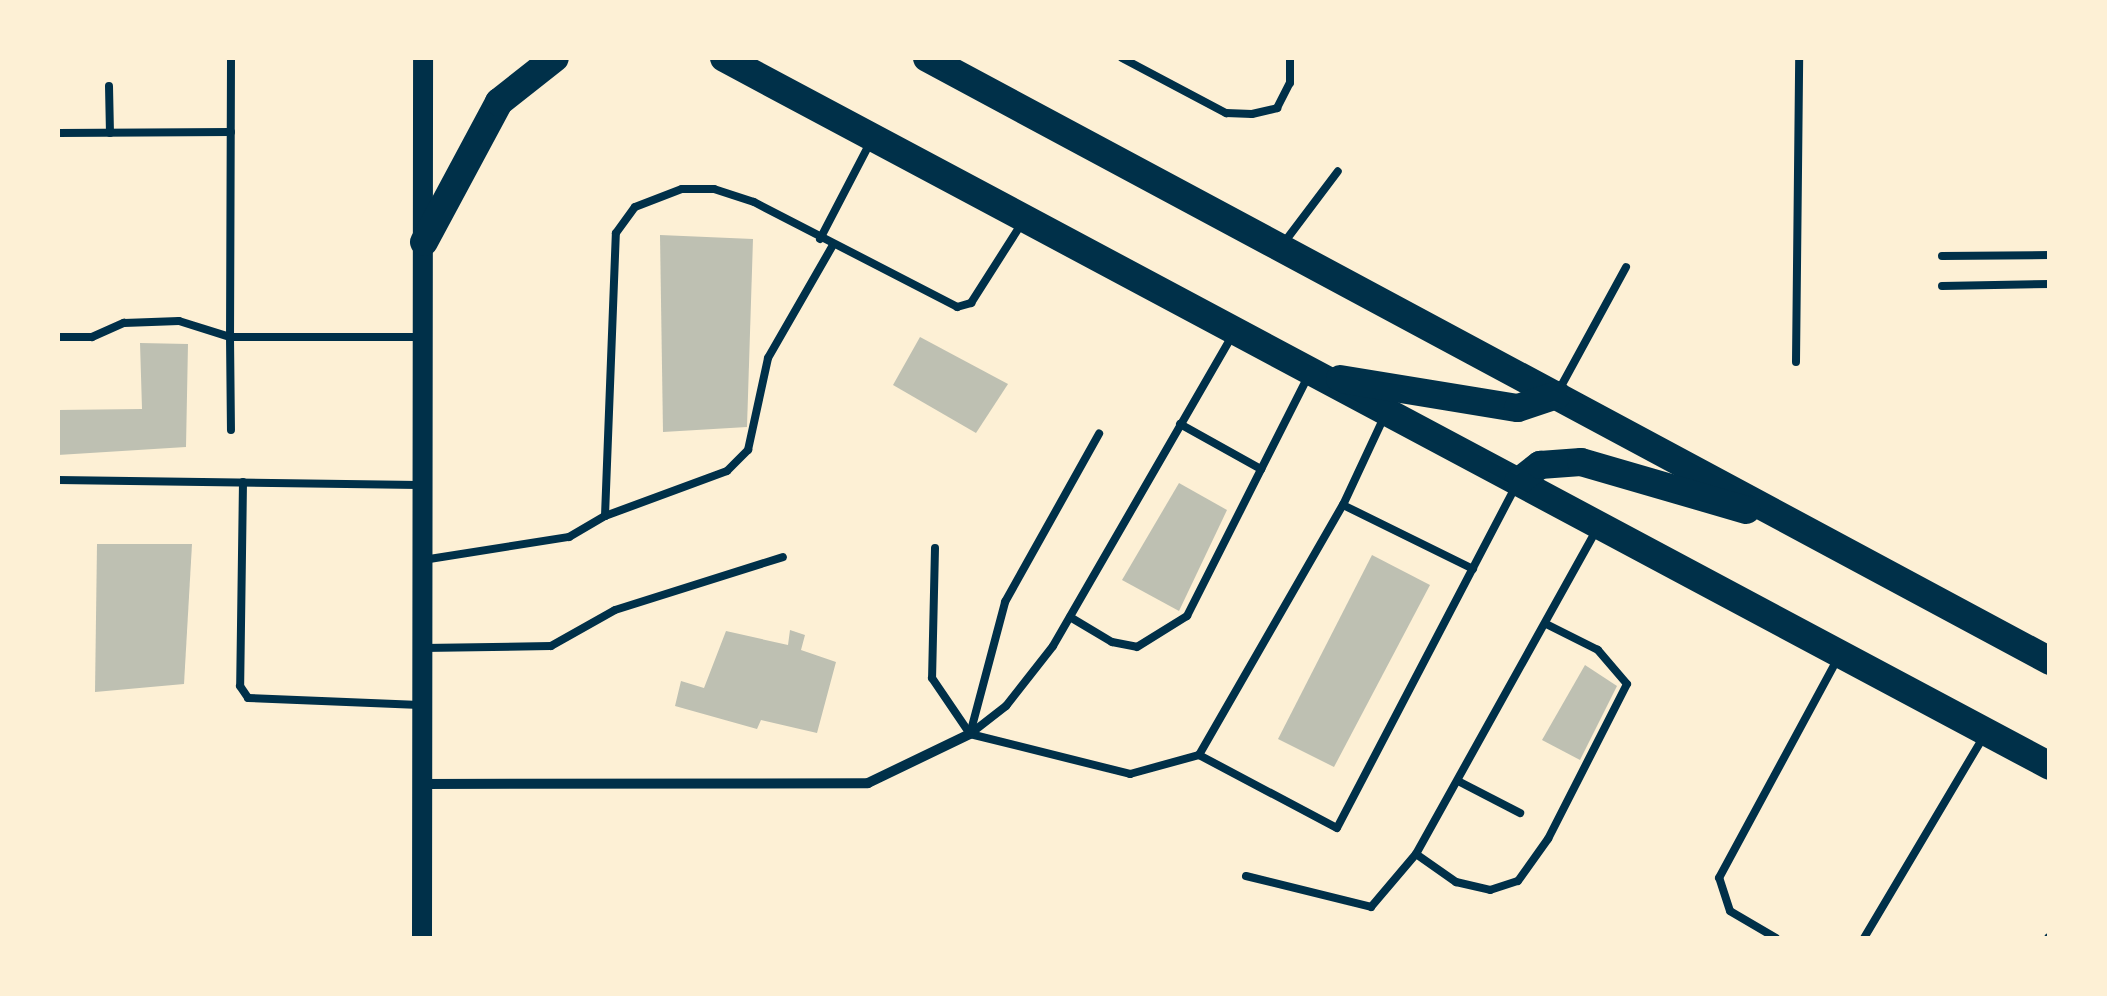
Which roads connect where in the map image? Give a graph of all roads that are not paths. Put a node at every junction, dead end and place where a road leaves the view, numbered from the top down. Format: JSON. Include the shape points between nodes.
{"nodes":[{"id":1,"x":231,"y":58,"type":"edge"},
{"id":2,"x":423,"y":58,"type":"edge"},
{"id":3,"x":555,"y":58,"type":"edge"},
{"id":4,"x":724,"y":58,"type":"edge"},
{"id":5,"x":926,"y":58,"type":"edge"},
{"id":6,"x":1122,"y":58,"type":"edge"},
{"id":7,"x":1290,"y":58,"type":"edge"},
{"id":8,"x":1798,"y":58,"type":"edge"},
{"id":9,"x":109,"y":86,"type":"dead end"},
{"id":10,"x":231,"y":132,"type":"junction"},
{"id":11,"x":58,"y":133,"type":"edge"},
{"id":12,"x":110,"y":133,"type":"junction"},
{"id":13,"x":873,"y":138,"type":"junction"},
{"id":14,"x":1338,"y":171,"type":"dead end"},
{"id":15,"x":1024,"y":219,"type":"junction"},
{"id":16,"x":820,"y":239,"type":"junction"},
{"id":17,"x":424,"y":242,"type":"junction"},
{"id":18,"x":833,"y":245,"type":"junction"},
{"id":19,"x":1280,"y":247,"type":"junction"},
{"id":20,"x":2050,"y":254,"type":"edge"},
{"id":21,"x":1942,"y":256,"type":"dead end"},
{"id":22,"x":1626,"y":267,"type":"dead end"},
{"id":23,"x":2050,"y":284,"type":"edge"},
{"id":24,"x":1942,"y":286,"type":"dead end"},
{"id":25,"x":1234,"y":333,"type":"junction"},
{"id":26,"x":58,"y":337,"type":"edge"},
{"id":27,"x":230,"y":337,"type":"junction"},
{"id":28,"x":424,"y":337,"type":"junction"},
{"id":29,"x":1796,"y":362,"type":"dead end"},
{"id":30,"x":1309,"y":373,"type":"junction"},
{"id":31,"x":1556,"y":394,"type":"junction"},
{"id":32,"x":1386,"y":413,"type":"junction"},
{"id":33,"x":1180,"y":424,"type":"junction"},
{"id":34,"x":230,"y":430,"type":"dead end"},
{"id":35,"x":1099,"y":434,"type":"dead end"},
{"id":36,"x":1261,"y":470,"type":"junction"},
{"id":37,"x":58,"y":480,"type":"edge"},
{"id":38,"x":242,"y":482,"type":"junction"},
{"id":39,"x":1518,"y":482,"type":"junction"},
{"id":40,"x":423,"y":485,"type":"junction"},
{"id":41,"x":1343,"y":505,"type":"junction"},
{"id":42,"x":605,"y":516,"type":"junction"},
{"id":43,"x":1786,"y":520,"type":"junction"},
{"id":44,"x":1600,"y":526,"type":"junction"},
{"id":45,"x":935,"y":548,"type":"dead end"},
{"id":46,"x":783,"y":557,"type":"dead end"},
{"id":47,"x":423,"y":560,"type":"junction"},
{"id":48,"x":1473,"y":569,"type":"junction"},
{"id":49,"x":1070,"y":617,"type":"junction"},
{"id":50,"x":1546,"y":624,"type":"junction"},
{"id":51,"x":423,"y":648,"type":"junction"},
{"id":52,"x":1840,"y":654,"type":"junction"},
{"id":53,"x":2050,"y":661,"type":"edge"},
{"id":54,"x":423,"y":705,"type":"junction"},
{"id":55,"x":1986,"y":732,"type":"junction"},
{"id":56,"x":970,"y":734,"type":"junction"},
{"id":57,"x":1199,"y":755,"type":"junction"},
{"id":58,"x":2050,"y":766,"type":"edge"},
{"id":59,"x":1458,"y":780,"type":"junction"},
{"id":60,"x":423,"y":784,"type":"junction"},
{"id":61,"x":1520,"y":814,"type":"dead end"},
{"id":62,"x":1416,"y":854,"type":"junction"},
{"id":63,"x":1246,"y":876,"type":"dead end"},
{"id":64,"x":422,"y":938,"type":"edge"},
{"id":65,"x":1776,"y":938,"type":"edge"},
{"id":66,"x":1864,"y":938,"type":"edge"}],
"edges":[{"from":1,"to":10,"type":"lane"},
{"from":2,"to":17,"type":"main road"},
{"from":3,"to":17,"type":"highway","via":[[499,102]]},
{"from":4,"to":13,"type":"highway"},
{"from":5,"to":19,"type":"highway"},
{"from":6,"to":7,"type":"lane","via":[[1226,113],[1252,114],[1277,108],[1290,83]]},
{"from":8,"to":29,"type":"lane"},
{"from":9,"to":12,"type":"lane"},
{"from":10,"to":12,"type":"lane"},
{"from":10,"to":27,"type":"lane"},
{"from":11,"to":12,"type":"lane"},
{"from":13,"to":15,"type":"highway"},
{"from":13,"to":16,"type":"lane"},
{"from":14,"to":19,"type":"lane"},
{"from":15,"to":18,"type":"lane","via":[[962,308]]},
{"from":15,"to":25,"type":"highway"},
{"from":16,"to":18,"type":"lane"},
{"from":16,"to":42,"type":"lane","via":[[714,189],[658,196],[622,219],[616,232]]},
{"from":17,"to":28,"type":"main road"},
{"from":18,"to":42,"type":"lane","via":[[768,358],[752,443],[736,463]]},
{"from":19,"to":31,"type":"highway"},
{"from":20,"to":21,"type":"lane"},
{"from":22,"to":31,"type":"lane"},
{"from":23,"to":24,"type":"lane"},
{"from":25,"to":30,"type":"highway"},
{"from":25,"to":33,"type":"lane"},
{"from":26,"to":27,"type":"lane","via":[[92,337],[124,323],[179,322]]},
{"from":27,"to":28,"type":"lane"},
{"from":27,"to":34,"type":"lane"},
{"from":28,"to":40,"type":"main road"},
{"from":30,"to":31,"type":"highway","via":[[1518,408]]},
{"from":30,"to":32,"type":"highway"},
{"from":30,"to":36,"type":"lane"},
{"from":31,"to":43,"type":"highway"},
{"from":32,"to":39,"type":"highway"},
{"from":32,"to":41,"type":"lane"},
{"from":33,"to":36,"type":"lane"},
{"from":33,"to":49,"type":"lane"},
{"from":35,"to":56,"type":"lane","via":[[1005,602]]},
{"from":36,"to":49,"type":"lane","via":[[1188,616],[1166,635],[1137,647],[1112,642]]},
{"from":37,"to":38,"type":"lane"},
{"from":38,"to":40,"type":"lane"},
{"from":38,"to":54,"type":"lane","via":[[240,686],[248,698]]},
{"from":39,"to":43,"type":"highway","via":[[1540,465],[1580,462]]},
{"from":39,"to":44,"type":"highway"},
{"from":39,"to":48,"type":"lane"},
{"from":40,"to":47,"type":"main road"},
{"from":41,"to":48,"type":"lane"},
{"from":41,"to":57,"type":"lane"},
{"from":42,"to":47,"type":"lane","via":[[569,537]]},
{"from":43,"to":53,"type":"highway"},
{"from":44,"to":50,"type":"lane"},
{"from":44,"to":52,"type":"highway"},
{"from":45,"to":56,"type":"lane","via":[[932,678]]},
{"from":46,"to":51,"type":"lane","via":[[615,610],[551,646]]},
{"from":47,"to":51,"type":"main road"},
{"from":48,"to":57,"type":"lane","via":[[1337,828]]},
{"from":49,"to":56,"type":"lane","via":[[1006,706]]},
{"from":50,"to":59,"type":"lane"},
{"from":50,"to":62,"type":"lane","via":[[1598,650],[1627,684],[1548,839],[1518,881],[1490,890],[1456,882]]},
{"from":51,"to":54,"type":"main road"},
{"from":52,"to":55,"type":"highway"},
{"from":52,"to":65,"type":"lane","via":[[1719,878],[1730,912]]},
{"from":54,"to":60,"type":"main road"},
{"from":55,"to":58,"type":"highway"},
{"from":55,"to":66,"type":"lane"},
{"from":56,"to":57,"type":"lane","via":[[1130,774]]},
{"from":56,"to":60,"type":"street","via":[[868,783]]},
{"from":59,"to":61,"type":"lane"},
{"from":59,"to":62,"type":"lane"},
{"from":60,"to":64,"type":"main road"},
{"from":62,"to":63,"type":"lane","via":[[1371,907]]}]}
